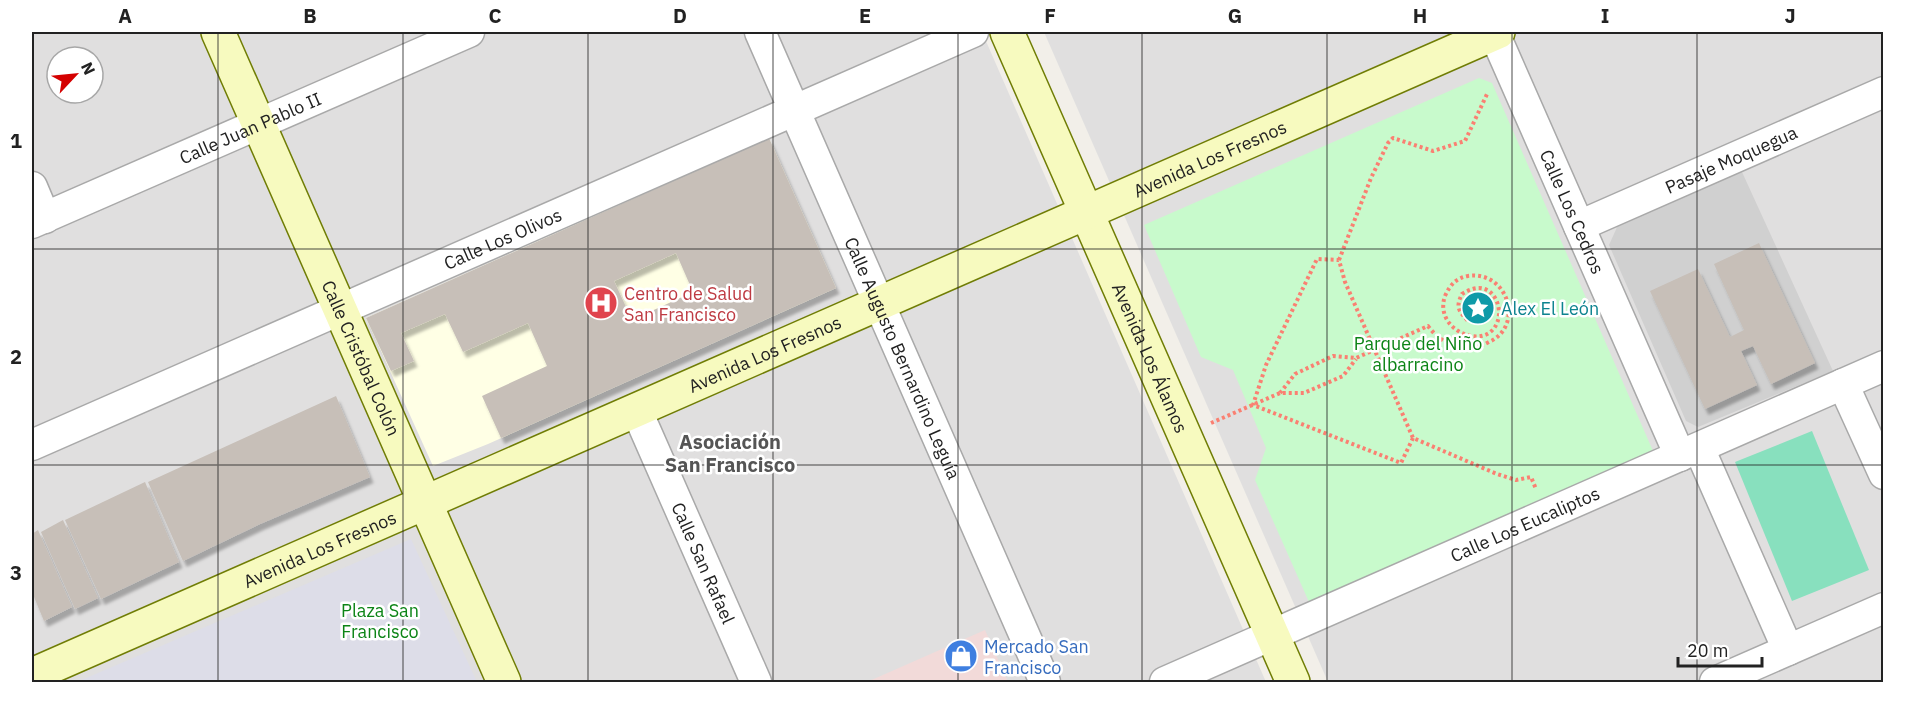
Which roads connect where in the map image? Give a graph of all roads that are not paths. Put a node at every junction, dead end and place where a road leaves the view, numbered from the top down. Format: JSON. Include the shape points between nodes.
{"nodes":[{"id":1,"x":218,"y":32,"type":"edge"},
{"id":2,"x":469,"y":32,"type":"edge"},
{"id":3,"x":760,"y":32,"type":"edge"},
{"id":4,"x":974,"y":32,"type":"edge"},
{"id":5,"x":1007,"y":32,"type":"edge"},
{"id":6,"x":1491,"y":38,"type":"edge"},
{"id":7,"x":1884,"y":92,"type":"edge"},
{"id":8,"x":794,"y":110,"type":"junction"},
{"id":9,"x":259,"y":124,"type":"junction"},
{"id":10,"x":32,"y":187,"type":"edge"},
{"id":11,"x":1086,"y":212,"type":"junction"},
{"id":12,"x":38,"y":220,"type":"edge"},
{"id":13,"x":1579,"y":226,"type":"junction"},
{"id":14,"x":879,"y":303,"type":"junction"},
{"id":15,"x":340,"y":309,"type":"junction"},
{"id":16,"x":1884,"y":366,"type":"edge"},
{"id":17,"x":1843,"y":384,"type":"junction"},
{"id":18,"x":636,"y":409,"type":"junction"},
{"id":19,"x":32,"y":445,"type":"edge"},
{"id":20,"x":1689,"y":452,"type":"junction"},
{"id":21,"x":1884,"y":474,"type":"edge"},
{"id":22,"x":425,"y":502,"type":"junction"},
{"id":23,"x":1884,"y":608,"type":"edge"},
{"id":24,"x":1272,"y":636,"type":"junction"},
{"id":25,"x":1788,"y":650,"type":"junction"},
{"id":26,"x":1760,"y":673,"type":"edge"},
{"id":27,"x":32,"y":675,"type":"edge"},
{"id":28,"x":504,"y":682,"type":"edge"},
{"id":29,"x":756,"y":682,"type":"edge"},
{"id":30,"x":1045,"y":682,"type":"edge"},
{"id":31,"x":1166,"y":682,"type":"edge"},
{"id":32,"x":1293,"y":682,"type":"edge"},
{"id":33,"x":1715,"y":682,"type":"edge"}],
"edges":[{"from":1,"to":9,"type":"street","name":"Calle Cristóbal Colón"},
{"from":2,"to":9,"type":"street","name":"Calle Juan Pablo II"},
{"from":3,"to":8,"type":"street","name":"Calle Augusto Bernardino Leguía"},
{"from":4,"to":8,"type":"street","name":"Calle Los Olivos"},
{"from":5,"to":11,"type":"street","name":"Avenida Los Álamos"},
{"from":6,"to":11,"type":"street","name":"Avenida Los Fresnos"},
{"from":6,"to":13,"type":"street","name":"Calle Los Cedros"},
{"from":7,"to":13,"type":"street","name":"Pasaje Moquegua"},
{"from":8,"to":14,"type":"street","name":"Calle Augusto Bernardino Leguía"},
{"from":8,"to":15,"type":"street","name":"Calle Los Olivos"},
{"from":9,"to":12,"type":"street","name":"Calle Juan Pablo II"},
{"from":9,"to":15,"type":"street","name":"Calle Cristóbal Colón"},
{"from":10,"to":12,"type":"street"},
{"from":11,"to":14,"type":"street","name":"Avenida Los Fresnos"},
{"from":11,"to":24,"type":"street","name":"Avenida Los Álamos"},
{"from":13,"to":20,"type":"street","name":"Calle Los Cedros"},
{"from":14,"to":18,"type":"street","name":"Avenida Los Fresnos"},
{"from":14,"to":30,"type":"street","name":"Calle Augusto Bernardino Leguía"},
{"from":15,"to":19,"type":"street","name":"Calle Los Olivos"},
{"from":15,"to":22,"type":"street","name":"Calle Cristóbal Colón"},
{"from":16,"to":17,"type":"street","name":"Calle Los Eucaliptos"},
{"from":17,"to":20,"type":"street","name":"Calle Los Eucaliptos"},
{"from":17,"to":21,"type":"street"},
{"from":18,"to":22,"type":"street","name":"Avenida Los Fresnos"},
{"from":18,"to":29,"type":"street","name":"Calle San Rafael"},
{"from":20,"to":24,"type":"street","name":"Calle Los Eucaliptos"},
{"from":20,"to":25,"type":"street","name":"Calle Los Cedros"},
{"from":22,"to":27,"type":"street","name":"Avenida Los Fresnos"},
{"from":22,"to":28,"type":"street","name":"Calle Cristóbal Colón"},
{"from":23,"to":25,"type":"street"},
{"from":24,"to":31,"type":"street","name":"Calle Los Eucaliptos"},
{"from":24,"to":32,"type":"street","name":"Avenida Los Álamos"},
{"from":25,"to":26,"type":"street"},
{"from":26,"to":33,"type":"street"}]}
